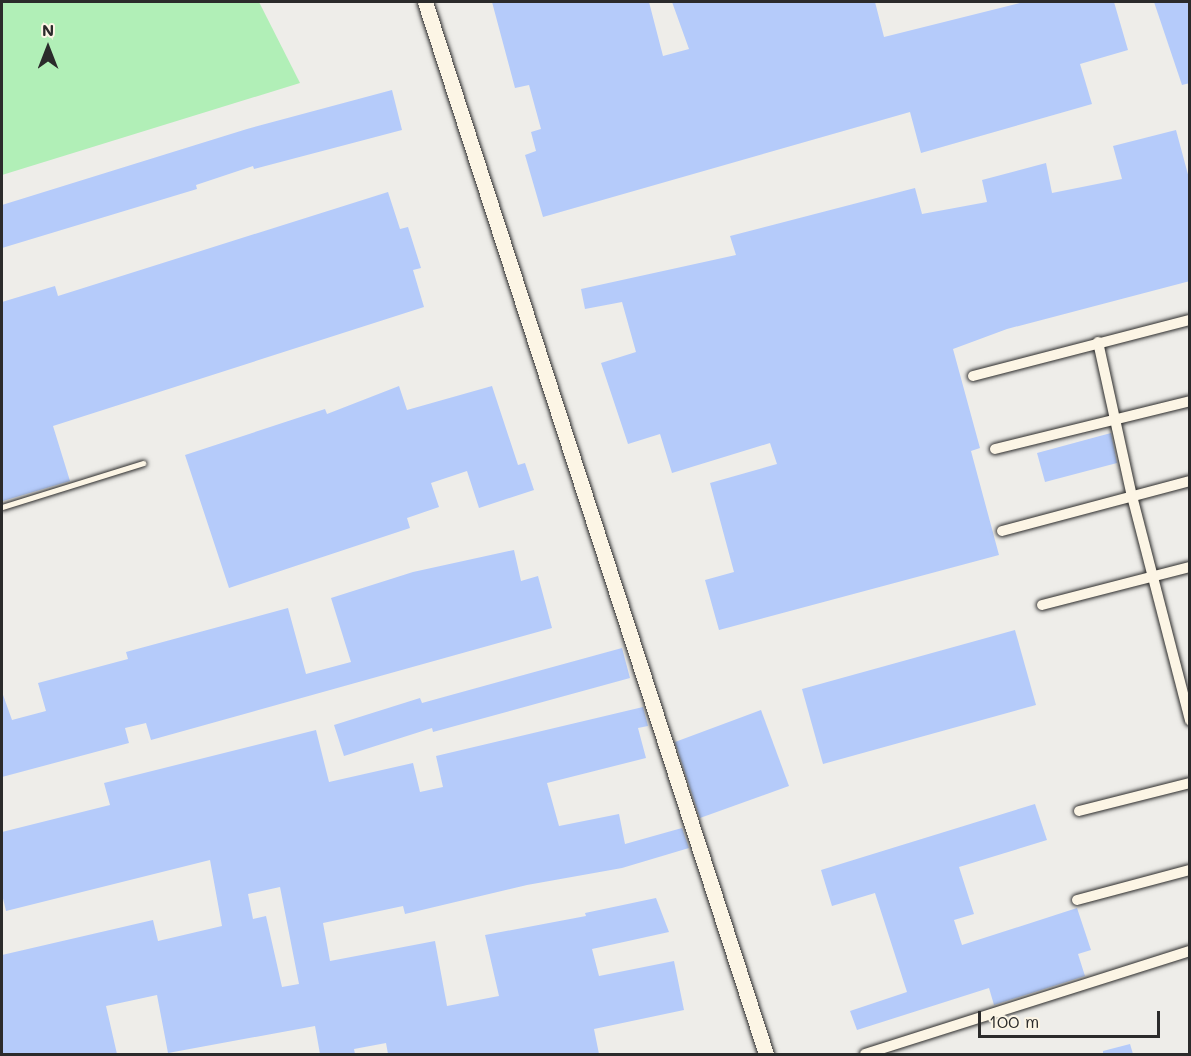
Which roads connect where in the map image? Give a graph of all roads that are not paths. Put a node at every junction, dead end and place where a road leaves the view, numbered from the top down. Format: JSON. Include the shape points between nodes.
{"nodes":[{"id":1,"x":425,"y":2,"type":"edge"},
{"id":2,"x":1190,"y":320,"type":"edge"},
{"id":3,"x":1098,"y":342,"type":"junction"},
{"id":4,"x":973,"y":376,"type":"dead end"},
{"id":5,"x":1190,"y":401,"type":"edge"},
{"id":6,"x":1115,"y":419,"type":"junction"},
{"id":7,"x":995,"y":449,"type":"dead end"},
{"id":8,"x":143,"y":463,"type":"dead end"},
{"id":9,"x":1190,"y":481,"type":"edge"},
{"id":10,"x":1132,"y":496,"type":"junction"},
{"id":11,"x":2,"y":507,"type":"edge"},
{"id":12,"x":1002,"y":531,"type":"dead end"},
{"id":13,"x":1190,"y":567,"type":"edge"},
{"id":14,"x":1152,"y":576,"type":"junction"},
{"id":15,"x":1042,"y":605,"type":"dead end"},
{"id":16,"x":1190,"y":722,"type":"edge"},
{"id":17,"x":1190,"y":783,"type":"edge"},
{"id":18,"x":1079,"y":811,"type":"dead end"},
{"id":19,"x":1190,"y":870,"type":"edge"},
{"id":20,"x":1077,"y":900,"type":"dead end"},
{"id":21,"x":1190,"y":951,"type":"edge"},
{"id":22,"x":766,"y":1054,"type":"edge"},
{"id":23,"x":865,"y":1054,"type":"edge"}],
"edges":[{"from":1,"to":22,"type":"street"},
{"from":2,"to":3,"type":"street"},
{"from":3,"to":4,"type":"street"},
{"from":3,"to":6,"type":"street"},
{"from":5,"to":6,"type":"street"},
{"from":6,"to":7,"type":"street"},
{"from":6,"to":10,"type":"street"},
{"from":8,"to":11,"type":"lane"},
{"from":9,"to":10,"type":"street"},
{"from":10,"to":12,"type":"street"},
{"from":10,"to":14,"type":"street"},
{"from":13,"to":14,"type":"street"},
{"from":14,"to":15,"type":"street"},
{"from":14,"to":16,"type":"street"},
{"from":17,"to":18,"type":"street"},
{"from":19,"to":20,"type":"street"},
{"from":21,"to":23,"type":"street"}]}
